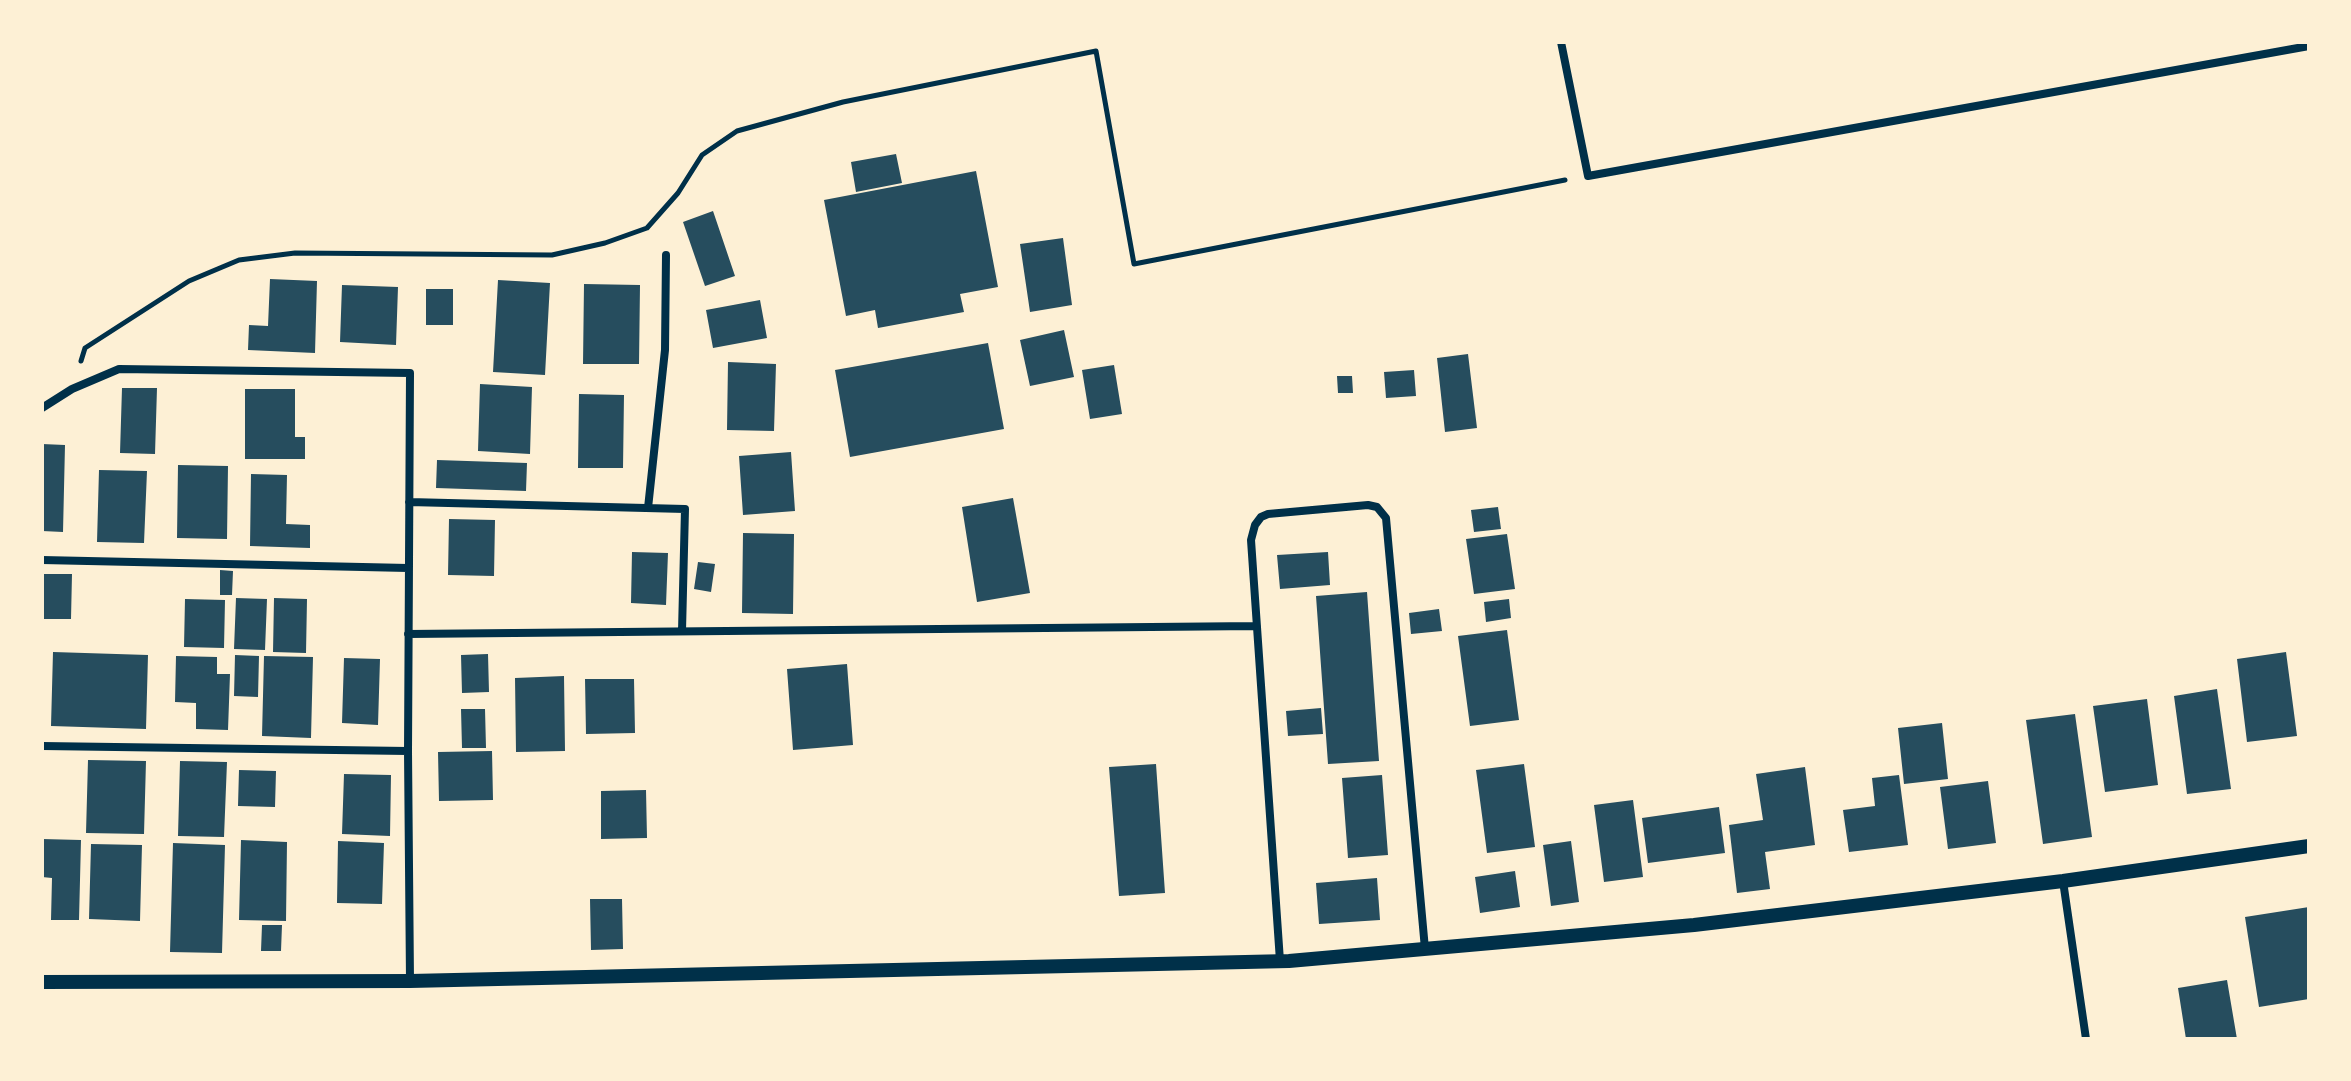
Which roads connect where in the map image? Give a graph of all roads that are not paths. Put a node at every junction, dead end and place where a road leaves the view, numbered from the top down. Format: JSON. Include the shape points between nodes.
{"nodes":[{"id":1,"x":1561,"y":42,"type":"edge"},
{"id":2,"x":2309,"y":46,"type":"edge"},
{"id":3,"x":666,"y":255,"type":"dead end"},
{"id":4,"x":42,"y":408,"type":"edge"},
{"id":5,"x":409,"y":502,"type":"junction"},
{"id":6,"x":648,"y":508,"type":"junction"},
{"id":7,"x":42,"y":560,"type":"edge"},
{"id":8,"x":408,"y":568,"type":"junction"},
{"id":9,"x":1257,"y":626,"type":"junction"},
{"id":10,"x":682,"y":631,"type":"junction"},
{"id":11,"x":408,"y":634,"type":"junction"},
{"id":12,"x":42,"y":746,"type":"edge"},
{"id":13,"x":408,"y":751,"type":"junction"},
{"id":14,"x":2309,"y":846,"type":"edge"},
{"id":15,"x":2063,"y":881,"type":"junction"},
{"id":16,"x":1425,"y":949,"type":"junction"},
{"id":17,"x":1280,"y":961,"type":"junction"},
{"id":18,"x":410,"y":981,"type":"junction"},
{"id":19,"x":42,"y":982,"type":"edge"},
{"id":20,"x":2086,"y":1039,"type":"edge"}],
"edges":[{"from":1,"to":2,"type":"street","via":[[1588,176]]},
{"from":3,"to":6,"type":"street","via":[[665,350]]},
{"from":4,"to":5,"type":"street","via":[[119,369],[410,373]]},
{"from":5,"to":6,"type":"street"},
{"from":5,"to":8,"type":"street"},
{"from":6,"to":10,"type":"street","via":[[685,509]]},
{"from":7,"to":8,"type":"street"},
{"from":8,"to":11,"type":"street"},
{"from":9,"to":10,"type":"street"},
{"from":9,"to":16,"type":"street","via":[[1251,540],[1261,517],[1377,507],[1386,518]]},
{"from":9,"to":17,"type":"street"},
{"from":10,"to":11,"type":"street"},
{"from":11,"to":13,"type":"street"},
{"from":12,"to":13,"type":"street"},
{"from":13,"to":18,"type":"street"},
{"from":14,"to":15,"type":"street"},
{"from":15,"to":16,"type":"street","via":[[1694,925]]},
{"from":15,"to":20,"type":"street"},
{"from":16,"to":17,"type":"street"},
{"from":17,"to":18,"type":"street"},
{"from":18,"to":19,"type":"street"}]}
